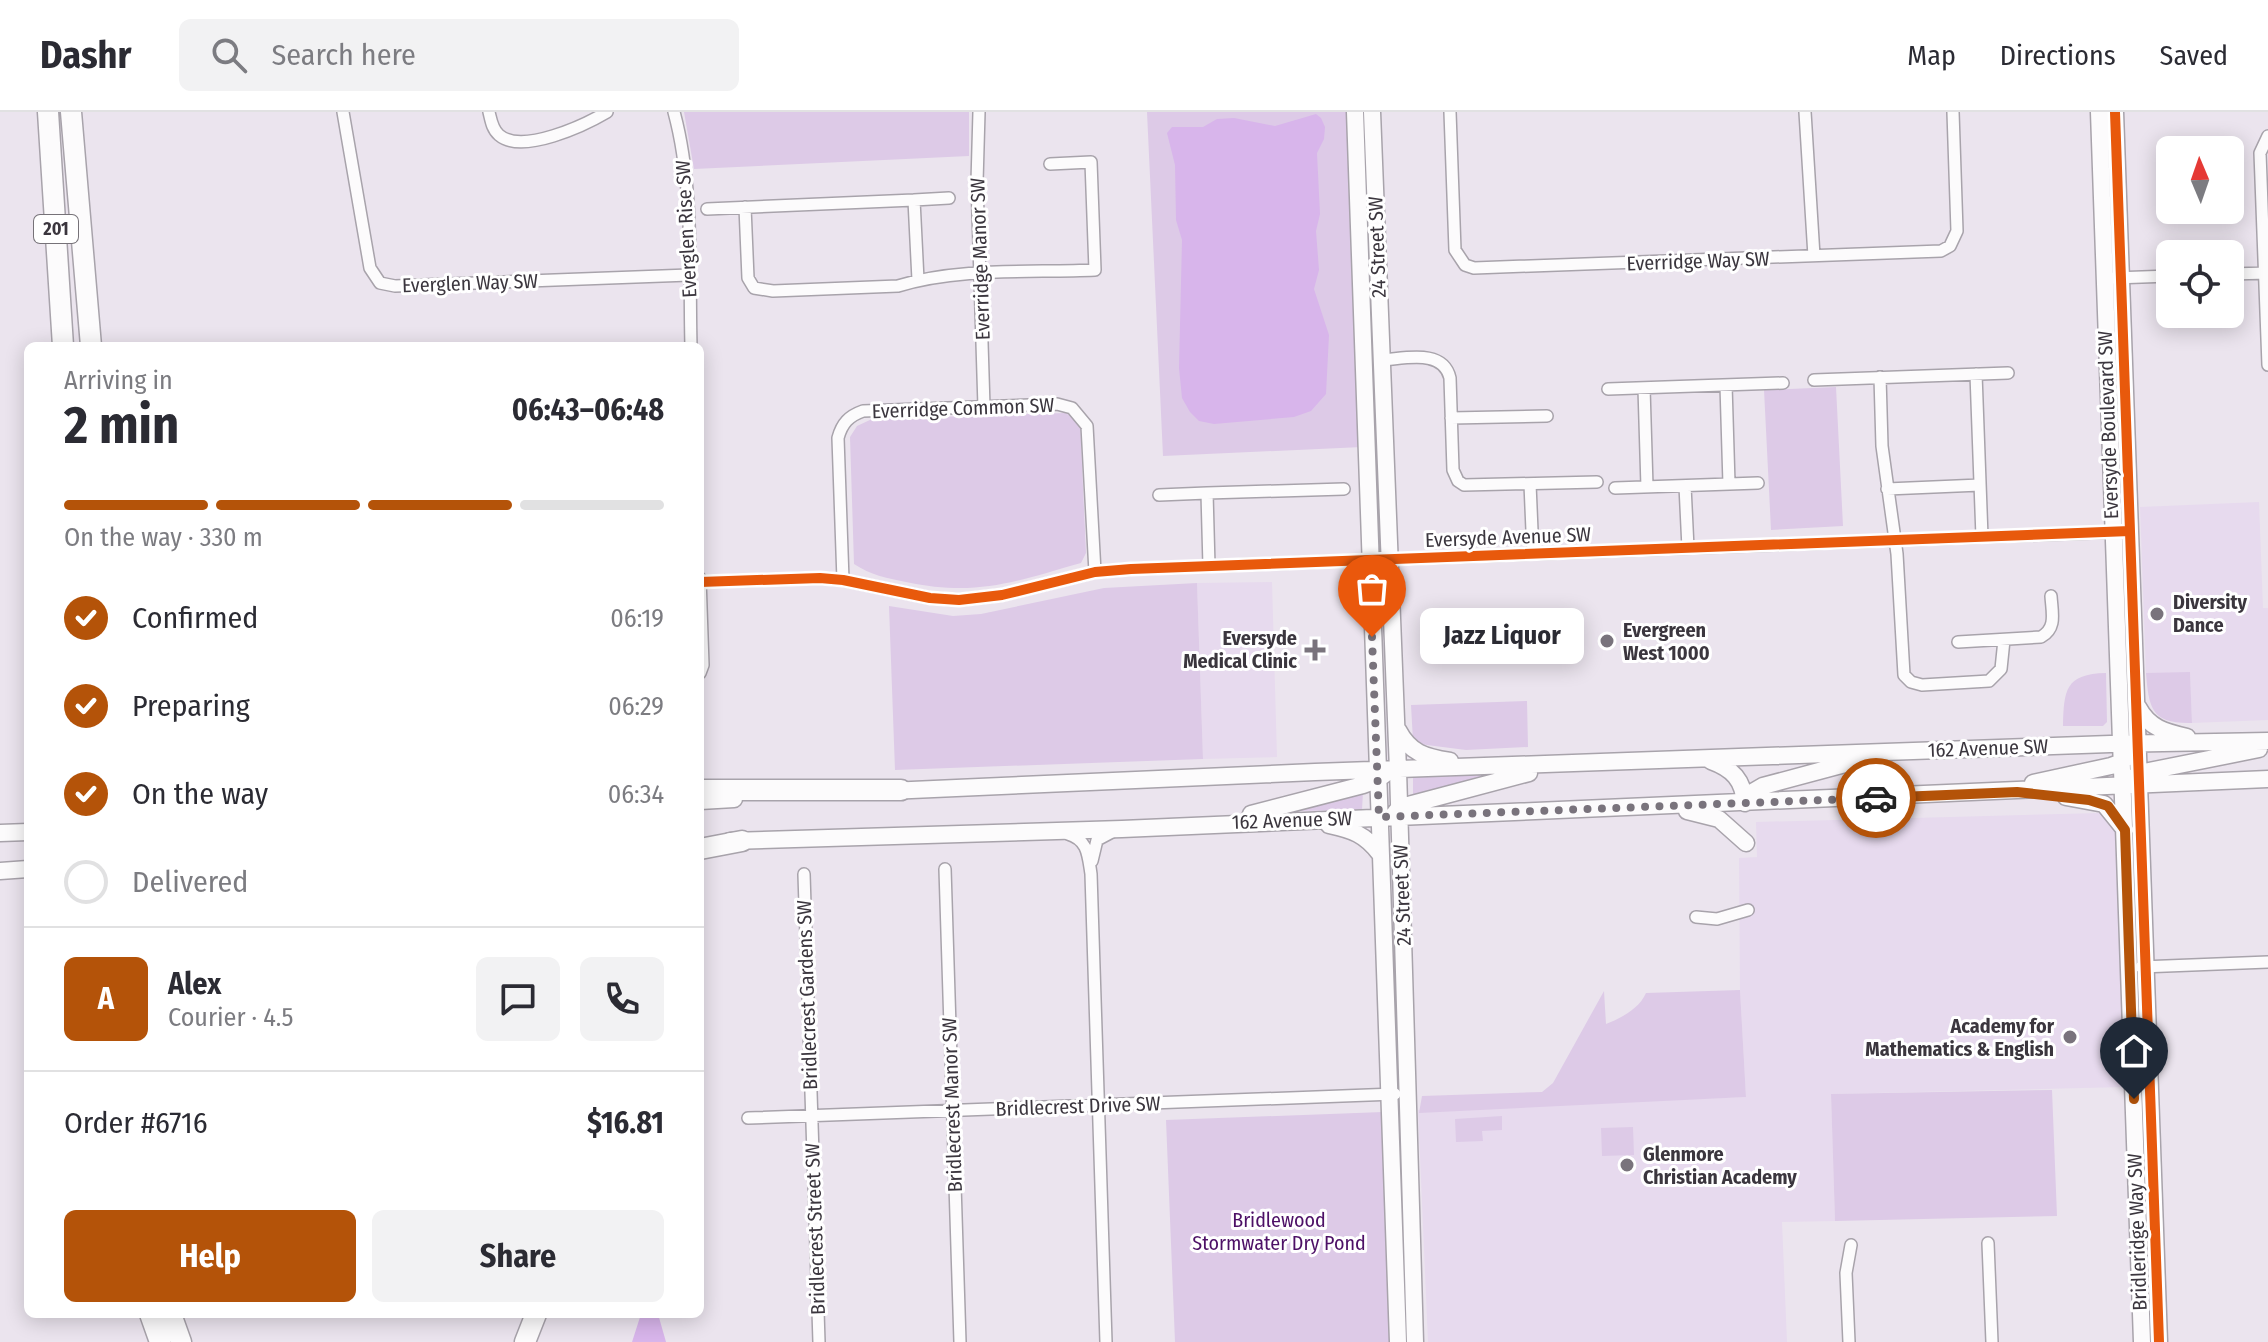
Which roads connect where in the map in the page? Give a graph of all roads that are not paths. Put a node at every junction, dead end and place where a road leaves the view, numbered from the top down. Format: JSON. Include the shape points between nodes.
{"nodes":[{"id":1,"x":48,"y":112,"type":"edge"},
{"id":2,"x":71,"y":112,"type":"edge"},
{"id":3,"x":343,"y":112,"type":"edge"},
{"id":4,"x":489,"y":112,"type":"edge"},
{"id":5,"x":607,"y":112,"type":"edge"},
{"id":6,"x":674,"y":112,"type":"edge"},
{"id":7,"x":979,"y":112,"type":"edge"},
{"id":8,"x":1355,"y":112,"type":"edge"},
{"id":9,"x":1372,"y":112,"type":"edge"},
{"id":10,"x":1450,"y":112,"type":"edge"},
{"id":11,"x":1805,"y":112,"type":"edge"},
{"id":12,"x":1953,"y":112,"type":"edge"},
{"id":13,"x":2099,"y":112,"type":"edge"},
{"id":14,"x":2115,"y":112,"type":"edge"},
{"id":15,"x":2268,"y":136,"type":"edge"},
{"id":16,"x":1050,"y":164,"type":"dead end"},
{"id":17,"x":949,"y":198,"type":"dead end"},
{"id":18,"x":914,"y":200,"type":"junction"},
{"id":19,"x":745,"y":207,"type":"junction"},
{"id":20,"x":707,"y":209,"type":"dead end"},
{"id":21,"x":1814,"y":256,"type":"junction"},
{"id":22,"x":2266,"y":273,"type":"edge"},
{"id":23,"x":981,"y":274,"type":"junction"},
{"id":24,"x":2244,"y":274,"type":"edge"},
{"id":25,"x":689,"y":275,"type":"junction"},
{"id":26,"x":2156,"y":276,"type":"edge"},
{"id":27,"x":2113,"y":278,"type":"junction"},
{"id":28,"x":918,"y":280,"type":"junction"},
{"id":29,"x":63,"y":342,"type":"edge"},
{"id":30,"x":91,"y":342,"type":"edge"},
{"id":31,"x":691,"y":342,"type":"edge"},
{"id":32,"x":1381,"y":360,"type":"junction"},
{"id":33,"x":2268,"y":365,"type":"edge"},
{"id":34,"x":2008,"y":373,"type":"dead end"},
{"id":35,"x":1976,"y":374,"type":"junction"},
{"id":36,"x":1880,"y":377,"type":"junction"},
{"id":37,"x":1814,"y":380,"type":"dead end"},
{"id":38,"x":1783,"y":383,"type":"dead end"},
{"id":39,"x":1726,"y":385,"type":"junction"},
{"id":40,"x":1644,"y":388,"type":"junction"},
{"id":41,"x":1608,"y":389,"type":"dead end"},
{"id":42,"x":984,"y":407,"type":"junction"},
{"id":43,"x":1547,"y":416,"type":"dead end"},
{"id":44,"x":1451,"y":418,"type":"junction"},
{"id":45,"x":1597,"y":482,"type":"dead end"},
{"id":46,"x":1758,"y":483,"type":"dead end"},
{"id":47,"x":1530,"y":484,"type":"junction"},
{"id":48,"x":1729,"y":484,"type":"junction"},
{"id":49,"x":1980,"y":485,"type":"junction"},
{"id":50,"x":1685,"y":486,"type":"junction"},
{"id":51,"x":1647,"y":487,"type":"junction"},
{"id":52,"x":1615,"y":488,"type":"dead end"},
{"id":53,"x":1344,"y":489,"type":"dead end"},
{"id":54,"x":1887,"y":489,"type":"junction"},
{"id":55,"x":1207,"y":493,"type":"junction"},
{"id":56,"x":1159,"y":495,"type":"dead end"},
{"id":57,"x":2122,"y":532,"type":"junction"},
{"id":58,"x":1982,"y":537,"type":"junction"},
{"id":59,"x":1895,"y":541,"type":"junction"},
{"id":60,"x":1688,"y":548,"type":"junction"},
{"id":61,"x":1533,"y":554,"type":"junction"},
{"id":62,"x":1388,"y":559,"type":"junction"},
{"id":63,"x":1370,"y":560,"type":"junction"},
{"id":64,"x":1209,"y":566,"type":"junction"},
{"id":65,"x":1095,"y":572,"type":"junction"},
{"id":66,"x":704,"y":580,"type":"edge"},
{"id":67,"x":843,"y":580,"type":"junction"},
{"id":68,"x":2051,"y":596,"type":"dead end"},
{"id":69,"x":2004,"y":640,"type":"junction"},
{"id":70,"x":1958,"y":642,"type":"dead end"},
{"id":71,"x":2137,"y":706,"type":"junction"},
{"id":72,"x":1397,"y":728,"type":"junction"},
{"id":73,"x":2130,"y":743,"type":"junction"},
{"id":74,"x":2209,"y":743,"type":"junction"},
{"id":75,"x":2268,"y":744,"type":"edge"},
{"id":76,"x":1889,"y":752,"type":"junction"},
{"id":77,"x":1704,"y":759,"type":"junction"},
{"id":78,"x":2122,"y":762,"type":"junction"},
{"id":79,"x":1566,"y":764,"type":"junction"},
{"id":80,"x":1479,"y":767,"type":"junction"},
{"id":81,"x":1388,"y":770,"type":"junction"},
{"id":82,"x":2268,"y":779,"type":"edge"},
{"id":83,"x":2134,"y":781,"type":"junction"},
{"id":84,"x":704,"y":790,"type":"edge"},
{"id":85,"x":901,"y":790,"type":"junction"},
{"id":86,"x":2017,"y":792,"type":"junction"},
{"id":87,"x":1988,"y":793,"type":"junction"},
{"id":88,"x":704,"y":801,"type":"edge"},
{"id":89,"x":1745,"y":803,"type":"junction"},
{"id":90,"x":1662,"y":805,"type":"junction"},
{"id":91,"x":1390,"y":817,"type":"junction"},
{"id":92,"x":1304,"y":819,"type":"junction"},
{"id":93,"x":1212,"y":823,"type":"junction"},
{"id":94,"x":1127,"y":828,"type":"junction"},
{"id":95,"x":2125,"y":830,"type":"junction"},
{"id":96,"x":1051,"y":831,"type":"junction"},
{"id":97,"x":24,"y":832,"type":"edge"},
{"id":98,"x":0,"y":833,"type":"edge"},
{"id":99,"x":742,"y":841,"type":"junction"},
{"id":100,"x":704,"y":842,"type":"edge"},
{"id":101,"x":1746,"y":843,"type":"dead end"},
{"id":102,"x":704,"y":848,"type":"edge"},
{"id":103,"x":1380,"y":854,"type":"junction"},
{"id":104,"x":24,"y":869,"type":"edge"},
{"id":105,"x":945,"y":869,"type":"dead end"},
{"id":106,"x":0,"y":871,"type":"edge"},
{"id":107,"x":804,"y":874,"type":"dead end"},
{"id":108,"x":1091,"y":874,"type":"junction"},
{"id":109,"x":1748,"y":910,"type":"dead end"},
{"id":110,"x":1696,"y":917,"type":"dead end"},
{"id":111,"x":2268,"y":962,"type":"edge"},
{"id":112,"x":2138,"y":967,"type":"junction"},
{"id":113,"x":1398,"y":1094,"type":"junction"},
{"id":114,"x":1099,"y":1105,"type":"junction"},
{"id":115,"x":953,"y":1111,"type":"junction"},
{"id":116,"x":811,"y":1115,"type":"junction"},
{"id":117,"x":748,"y":1118,"type":"dead end"},
{"id":118,"x":1988,"y":1243,"type":"dead end"},
{"id":119,"x":1851,"y":1245,"type":"dead end"},
{"id":120,"x":2147,"y":1245,"type":"junction"},
{"id":121,"x":151,"y":1318,"type":"edge"},
{"id":122,"x":172,"y":1318,"type":"edge"},
{"id":123,"x":534,"y":1318,"type":"edge"},
{"id":124,"x":160,"y":1342,"type":"edge"},
{"id":125,"x":181,"y":1342,"type":"edge"},
{"id":126,"x":525,"y":1342,"type":"edge"},
{"id":127,"x":819,"y":1342,"type":"edge"},
{"id":128,"x":960,"y":1342,"type":"edge"},
{"id":129,"x":1106,"y":1342,"type":"edge"},
{"id":130,"x":1398,"y":1342,"type":"edge"},
{"id":131,"x":1415,"y":1342,"type":"edge"},
{"id":132,"x":1849,"y":1342,"type":"edge"},
{"id":133,"x":1992,"y":1342,"type":"edge"},
{"id":134,"x":2142,"y":1342,"type":"edge"},
{"id":135,"x":2159,"y":1342,"type":"edge"}],
"edges":[{"from":1,"to":29,"type":"highway","number":"201"},
{"from":2,"to":30,"type":"highway"},
{"from":3,"to":25,"type":"street","name":"Everglen Way SW","via":[[370,268],[380,283]]},
{"from":4,"to":5,"type":"street","via":[[495,131],[512,141],[571,131]]},
{"from":6,"to":25,"type":"street","name":"Everglen Rise SW","via":[[684,174]]},
{"from":7,"to":23,"type":"street","name":"Everridge Manor SW"},
{"from":8,"to":63,"type":"main road","name":"24 Street SW"},
{"from":9,"to":32,"type":"main road","name":"24 Street SW"},
{"from":10,"to":21,"type":"street","name":"Everridge Way SW","via":[[1455,250],[1469,267]]},
{"from":11,"to":21,"type":"street"},
{"from":12,"to":21,"type":"street","name":"Everridge Way SW","via":[[1957,231],[1950,246],[1936,252]]},
{"from":13,"to":27,"type":"main road","name":"Eversyde Boulevard SW"},
{"from":14,"to":27,"type":"main road","name":"Eversyde Boulevard SW"},
{"from":15,"to":22,"type":"street","via":[[2260,153]]},
{"from":16,"to":23,"type":"street","via":[[1091,162],[1095,270]]},
{"from":17,"to":18,"type":"street"},
{"from":18,"to":19,"type":"street"},
{"from":18,"to":28,"type":"street"},
{"from":19,"to":20,"type":"street"},
{"from":19,"to":28,"type":"street","via":[[748,278],[754,288],[898,286]]},
{"from":22,"to":24,"type":"street"},
{"from":22,"to":33,"type":"street"},
{"from":23,"to":28,"type":"street"},
{"from":23,"to":42,"type":"street","name":"Everridge Manor SW"},
{"from":25,"to":31,"type":"street","name":"Everglen Rise SW"},
{"from":26,"to":27,"type":"street"},
{"from":27,"to":57,"type":"main road","name":"Eversyde Boulevard SW"},
{"from":32,"to":44,"type":"street","via":[[1443,362],[1450,378]]},
{"from":32,"to":62,"type":"main road","name":"24 Street SW"},
{"from":34,"to":35,"type":"street"},
{"from":35,"to":36,"type":"street"},
{"from":35,"to":49,"type":"street"},
{"from":36,"to":37,"type":"street"},
{"from":36,"to":54,"type":"street"},
{"from":38,"to":39,"type":"street"},
{"from":39,"to":40,"type":"street"},
{"from":39,"to":48,"type":"street"},
{"from":40,"to":41,"type":"street"},
{"from":40,"to":51,"type":"street"},
{"from":42,"to":65,"type":"street","name":"Everridge Common SW","via":[[1064,405],[1082,417],[1088,432]]},
{"from":42,"to":67,"type":"street","name":"Everridge Common SW","via":[[863,411],[843,424],[838,438]]},
{"from":43,"to":44,"type":"street"},
{"from":44,"to":47,"type":"street","via":[[1458,481],[1475,486]]},
{"from":45,"to":47,"type":"street"},
{"from":46,"to":48,"type":"street"},
{"from":47,"to":61,"type":"street"},
{"from":48,"to":50,"type":"street"},
{"from":49,"to":54,"type":"street"},
{"from":49,"to":58,"type":"street"},
{"from":50,"to":51,"type":"street"},
{"from":50,"to":60,"type":"street"},
{"from":51,"to":52,"type":"street"},
{"from":53,"to":55,"type":"street"},
{"from":54,"to":59,"type":"street"},
{"from":55,"to":56,"type":"street"},
{"from":55,"to":64,"type":"street"},
{"from":57,"to":58,"type":"street","name":"Eversyde Avenue SW"},
{"from":57,"to":71,"type":"main road","name":"Eversyde Boulevard SW"},
{"from":57,"to":73,"type":"main road","name":"Eversyde Boulevard SW"},
{"from":58,"to":59,"type":"street","name":"Eversyde Avenue SW"},
{"from":59,"to":60,"type":"street","name":"Eversyde Avenue SW"},
{"from":59,"to":69,"type":"street","via":[[1907,679],[1922,685],[1989,681],[2001,669]]},
{"from":60,"to":61,"type":"street","name":"Eversyde Avenue SW"},
{"from":61,"to":62,"type":"street","name":"Eversyde Avenue SW"},
{"from":62,"to":63,"type":"street","name":"Eversyde Avenue SW"},
{"from":62,"to":72,"type":"main road","name":"24 Street SW"},
{"from":63,"to":64,"type":"street","name":"Eversyde Avenue SW"},
{"from":63,"to":81,"type":"main road","name":"24 Street SW"},
{"from":64,"to":65,"type":"street","name":"Eversyde Avenue SW"},
{"from":65,"to":67,"type":"street","name":"Eversyde Avenue SW","via":[[959,600]]},
{"from":66,"to":67,"type":"street","name":"Eversyde Avenue SW"},
{"from":68,"to":69,"type":"street","via":[[2053,624],[2046,635]]},
{"from":69,"to":70,"type":"street"},
{"from":71,"to":73,"type":"main road","name":"Eversyde Boulevard SW"},
{"from":71,"to":74,"type":"main road","via":[[2154,727]]},
{"from":72,"to":80,"type":"main road","via":[[1406,745],[1419,754]]},
{"from":72,"to":81,"type":"main road","name":"24 Street SW"},
{"from":73,"to":74,"type":"main road","name":"162 Avenue SW"},
{"from":73,"to":76,"type":"main road","name":"162 Avenue SW"},
{"from":73,"to":78,"type":"main road","name":"Bridleridge Way SW"},
{"from":73,"to":83,"type":"main road","name":"Eversyde Boulevard SW"},
{"from":74,"to":75,"type":"main road","name":"162 Avenue SW"},
{"from":75,"to":83,"type":"main road"},
{"from":76,"to":77,"type":"main road","name":"162 Avenue SW"},
{"from":76,"to":89,"type":"main road","via":[[1763,786]]},
{"from":77,"to":79,"type":"main road","name":"162 Avenue SW"},
{"from":77,"to":89,"type":"main road","via":[[1734,773],[1744,788]]},
{"from":78,"to":83,"type":"main road","name":"Bridleridge Way SW"},
{"from":78,"to":87,"type":"main road"},
{"from":79,"to":80,"type":"main road","name":"162 Avenue SW"},
{"from":79,"to":91,"type":"main road"},
{"from":80,"to":81,"type":"main road","name":"162 Avenue SW"},
{"from":81,"to":85,"type":"main road","name":"162 Avenue SW"},
{"from":81,"to":91,"type":"main road","name":"24 Street SW"},
{"from":81,"to":91,"type":"main road","name":"24 Street SW"},
{"from":81,"to":93,"type":"main road"},
{"from":82,"to":83,"type":"main road","name":"162 Avenue SW"},
{"from":83,"to":86,"type":"main road","name":"162 Avenue SW"},
{"from":83,"to":95,"type":"main road","name":"Bridleridge Way SW"},
{"from":83,"to":112,"type":"main road","name":"Bridleridge Way SW"},
{"from":84,"to":85,"type":"highway"},
{"from":85,"to":88,"type":"main road","name":"162 Avenue SW"},
{"from":86,"to":87,"type":"main road","name":"162 Avenue SW"},
{"from":86,"to":95,"type":"main road","via":[[2100,802]]},
{"from":87,"to":89,"type":"main road","name":"162 Avenue SW"},
{"from":89,"to":90,"type":"main road","name":"162 Avenue SW"},
{"from":90,"to":91,"type":"main road","name":"162 Avenue SW"},
{"from":90,"to":101,"type":"main road","via":[[1719,819]]},
{"from":91,"to":92,"type":"main road","name":"162 Avenue SW"},
{"from":91,"to":103,"type":"main road","name":"24 Street SW"},
{"from":91,"to":113,"type":"main road","name":"24 Street SW"},
{"from":92,"to":93,"type":"main road","name":"162 Avenue SW"},
{"from":92,"to":103,"type":"main road","via":[[1355,830]]},
{"from":93,"to":94,"type":"main road","name":"162 Avenue SW"},
{"from":94,"to":96,"type":"main road","name":"162 Avenue SW"},
{"from":94,"to":108,"type":"street","via":[[1097,840]]},
{"from":95,"to":112,"type":"main road","name":"Bridleridge Way SW"},
{"from":96,"to":99,"type":"main road","name":"162 Avenue SW"},
{"from":96,"to":108,"type":"street","via":[[1081,840]]},
{"from":97,"to":98,"type":"main road"},
{"from":99,"to":100,"type":"main road","name":"162 Avenue SW"},
{"from":99,"to":102,"type":"highway"},
{"from":103,"to":113,"type":"main road","name":"24 Street SW"},
{"from":104,"to":106,"type":"main road"},
{"from":105,"to":115,"type":"street","name":"Bridlecrest Manor SW"},
{"from":107,"to":116,"type":"street","name":"Bridlecrest Gardens SW"},
{"from":108,"to":114,"type":"street"},
{"from":109,"to":110,"type":"street","via":[[1717,919]]},
{"from":111,"to":112,"type":"street"},
{"from":112,"to":120,"type":"main road","name":"Bridleridge Way SW"},
{"from":113,"to":114,"type":"street","name":"Bridlecrest Drive SW"},
{"from":113,"to":130,"type":"main road","name":"24 Street SW"},
{"from":113,"to":131,"type":"main road","name":"24 Street SW"},
{"from":114,"to":115,"type":"street","name":"Bridlecrest Drive SW"},
{"from":114,"to":129,"type":"street"},
{"from":115,"to":116,"type":"street","name":"Bridlecrest Drive SW"},
{"from":115,"to":128,"type":"street","name":"Bridlecrest Manor SW"},
{"from":116,"to":117,"type":"street","name":"Bridlecrest Drive SW"},
{"from":116,"to":127,"type":"street","name":"Bridlecrest Street SW"},
{"from":118,"to":133,"type":"street"},
{"from":119,"to":132,"type":"street","via":[[1846,1273]]},
{"from":120,"to":134,"type":"main road","name":"Bridleridge Way SW"},
{"from":120,"to":135,"type":"main road","name":"Bridleridge Way SW"},
{"from":121,"to":124,"type":"highway"},
{"from":122,"to":125,"type":"highway"},
{"from":123,"to":126,"type":"highway"}]}
